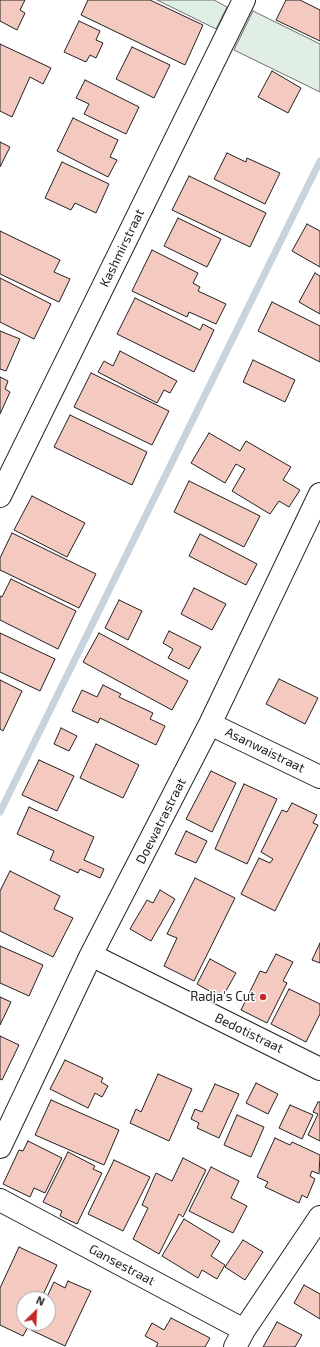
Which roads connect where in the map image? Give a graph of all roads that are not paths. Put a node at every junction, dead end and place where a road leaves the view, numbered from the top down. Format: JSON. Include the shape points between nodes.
{"nodes":[{"id":1,"x":244,"y":0,"type":"edge"},
{"id":2,"x":320,"y":494,"type":"edge"},
{"id":3,"x":0,"y":496,"type":"edge"},
{"id":4,"x":210,"y":724,"type":"junction"},
{"id":5,"x":320,"y":777,"type":"edge"},
{"id":6,"x":92,"y":956,"type":"junction"},
{"id":7,"x":320,"y":1069,"type":"edge"},
{"id":8,"x":0,"y":1147,"type":"edge"},
{"id":9,"x":0,"y":1200,"type":"edge"},
{"id":10,"x":320,"y":1217,"type":"edge"},
{"id":11,"x":239,"y":1338,"type":"edge"}],
"edges":[{"from":1,"to":3,"type":"street","name":"Kashmirstraat"},
{"from":2,"to":4,"type":"street","name":"Doewatrastraat"},
{"from":4,"to":5,"type":"street","name":"Asanwaistraat"},
{"from":4,"to":6,"type":"street","name":"Doewatrastraat"},
{"from":6,"to":7,"type":"street","name":"Bedotistraat"},
{"from":6,"to":8,"type":"street","name":"Doewatrastraat"},
{"from":9,"to":11,"type":"street","name":"Gansestraat"},
{"from":10,"to":11,"type":"street"}]}
